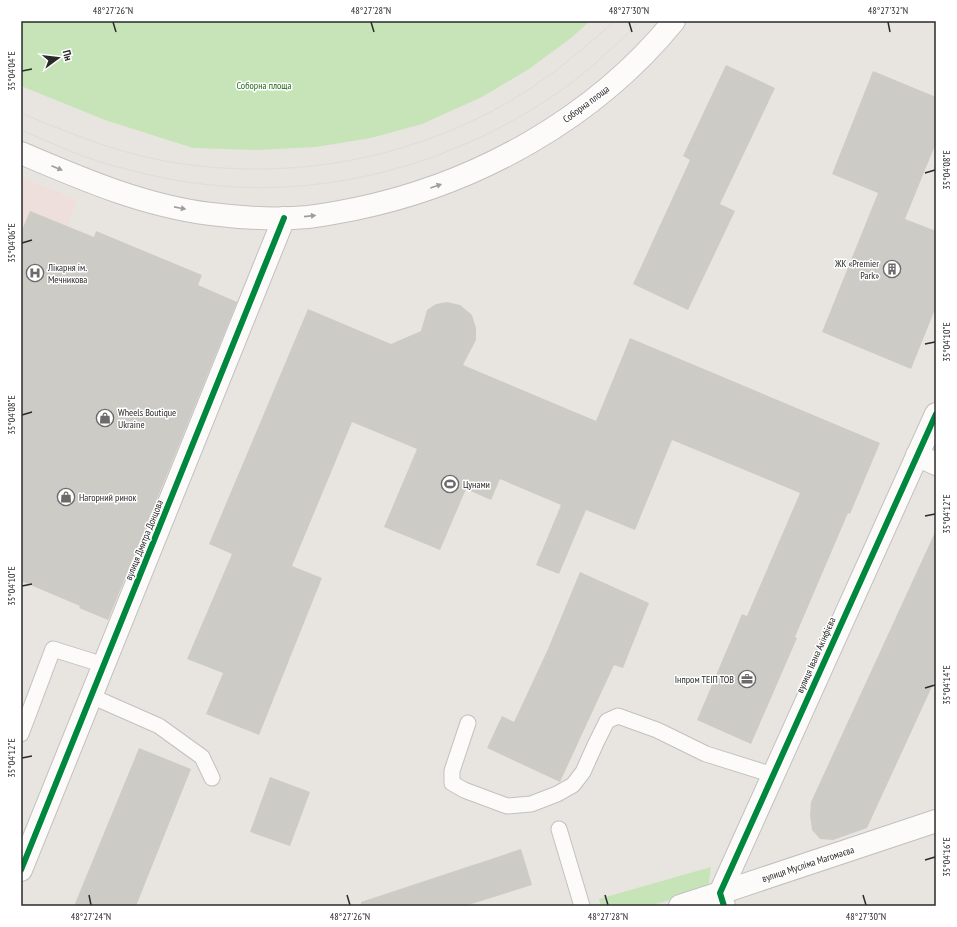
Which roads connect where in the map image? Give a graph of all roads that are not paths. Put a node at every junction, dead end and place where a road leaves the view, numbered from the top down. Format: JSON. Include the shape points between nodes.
{"nodes":[{"id":1,"x":674,"y":21,"type":"edge"},
{"id":2,"x":21,"y":154,"type":"edge"},
{"id":3,"x":284,"y":218,"type":"junction"},
{"id":4,"x":936,"y":414,"type":"edge"},
{"id":5,"x":927,"y":460,"type":"edge"},
{"id":6,"x":104,"y":665,"type":"junction"},
{"id":7,"x":91,"y":696,"type":"junction"},
{"id":8,"x":468,"y":722,"type":"dead end"},
{"id":9,"x":21,"y":734,"type":"edge"},
{"id":10,"x":773,"y":774,"type":"junction"},
{"id":11,"x":212,"y":778,"type":"dead end"},
{"id":12,"x":936,"y":821,"type":"edge"},
{"id":13,"x":559,"y":829,"type":"dead end"},
{"id":14,"x":21,"y":870,"type":"edge"},
{"id":15,"x":722,"y":899,"type":"edge"},
{"id":16,"x":582,"y":906,"type":"edge"},
{"id":17,"x":680,"y":906,"type":"edge"}],
"edges":[{"from":3,"to":1,"type":"street","name":"Соборна площа","one_way":true,"via":[[339,212],[409,195],[444,183],[504,156],[570,117],[602,93],[635,64]]},
{"from":2,"to":3,"type":"street","name":"Соборна площа","one_way":true,"via":[[122,193],[165,205],[209,214]]},
{"from":3,"to":6,"type":"street","name":"вулиця Дмитра Донцова"},
{"from":4,"to":5,"type":"street","name":"вулиця Івана Акінфієва"},
{"from":5,"to":10,"type":"street","name":"вулиця Івана Акінфієва"},
{"from":6,"to":7,"type":"street","name":"вулиця Дмитра Донцова"},
{"from":6,"to":9,"type":"lane","via":[[53,649]]},
{"from":7,"to":11,"type":"lane","via":[[159,726],[202,757]]},
{"from":7,"to":14,"type":"street","name":"вулиця Дмитра Донцова"},
{"from":8,"to":10,"type":"lane","via":[[452,771],[452,783],[507,806],[532,804],[574,785],[583,772],[607,721],[618,716],[657,730],[706,754]]},
{"from":10,"to":15,"type":"street","name":"вулиця Івана Акінфієва"},
{"from":12,"to":15,"type":"street","name":"вулиця Мусліма Магомаєва"},
{"from":13,"to":16,"type":"lane"},
{"from":15,"to":17,"type":"street","name":"вулиця Мусліма Магомаєва"}]}
